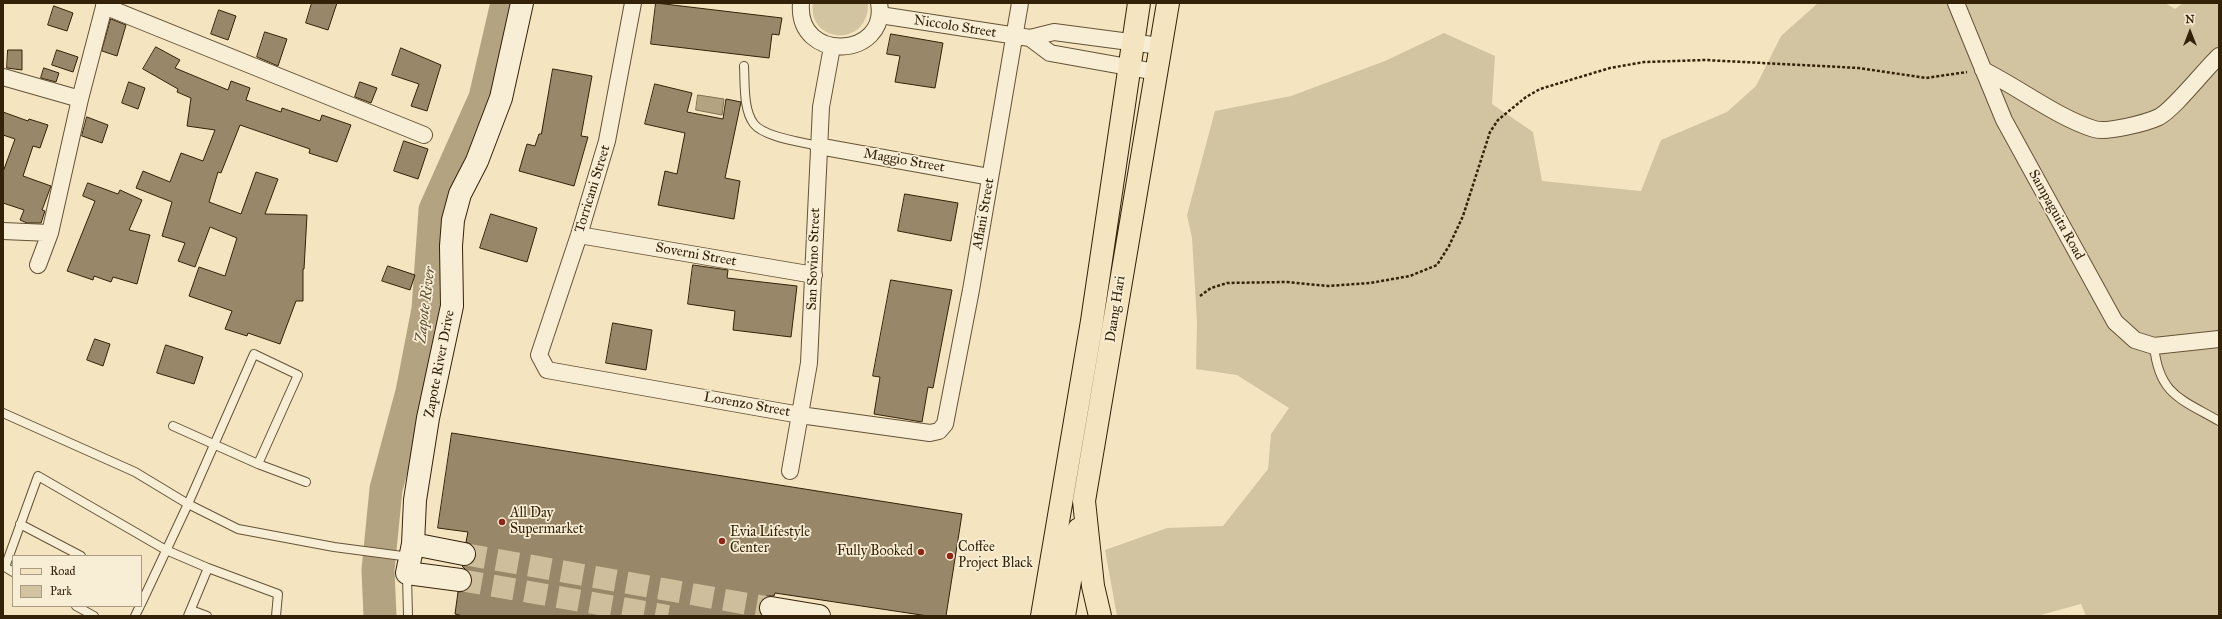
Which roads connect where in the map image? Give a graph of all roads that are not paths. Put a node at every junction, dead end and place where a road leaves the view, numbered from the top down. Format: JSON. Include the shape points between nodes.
{"nodes":[{"id":1,"x":522,"y":3,"type":"edge"},
{"id":2,"x":633,"y":3,"type":"edge"},
{"id":3,"x":801,"y":3,"type":"edge"},
{"id":4,"x":1020,"y":3,"type":"edge"},
{"id":5,"x":1139,"y":3,"type":"edge"},
{"id":6,"x":1168,"y":3,"type":"edge"},
{"id":7,"x":1956,"y":3,"type":"edge"},
{"id":8,"x":105,"y":5,"type":"edge"},
{"id":9,"x":880,"y":9,"type":"edge"},
{"id":10,"x":1022,"y":37,"type":"junction"},
{"id":11,"x":1132,"y":43,"type":"junction"},
{"id":12,"x":1160,"y":46,"type":"junction"},
{"id":13,"x":832,"y":47,"type":"junction"},
{"id":14,"x":2219,"y":56,"type":"edge"},
{"id":15,"x":744,"y":66,"type":"dead end"},
{"id":16,"x":1128,"y":69,"type":"junction"},
{"id":17,"x":1983,"y":70,"type":"junction"},
{"id":18,"x":1156,"y":72,"type":"junction"},
{"id":19,"x":3,"y":77,"type":"edge"},
{"id":20,"x":80,"y":99,"type":"junction"},
{"id":21,"x":424,"y":135,"type":"dead end"},
{"id":22,"x":818,"y":146,"type":"junction"},
{"id":23,"x":990,"y":177,"type":"junction"},
{"id":24,"x":3,"y":231,"type":"edge"},
{"id":25,"x":50,"y":233,"type":"junction"},
{"id":26,"x":579,"y":235,"type":"junction"},
{"id":27,"x":38,"y":266,"type":"dead end"},
{"id":28,"x":814,"y":275,"type":"junction"},
{"id":29,"x":2219,"y":339,"type":"edge"},
{"id":30,"x":2154,"y":346,"type":"junction"},
{"id":31,"x":547,"y":370,"type":"joint"},
{"id":32,"x":3,"y":413,"type":"edge"},
{"id":33,"x":800,"y":414,"type":"junction"},
{"id":34,"x":2219,"y":421,"type":"edge"},
{"id":35,"x":945,"y":424,"type":"joint"},
{"id":36,"x":174,"y":426,"type":"dead end"},
{"id":37,"x":215,"y":445,"type":"junction"},
{"id":38,"x":258,"y":464,"type":"junction"},
{"id":39,"x":790,"y":471,"type":"dead end"},
{"id":40,"x":306,"y":482,"type":"dead end"},
{"id":41,"x":1084,"y":501,"type":"junction"},
{"id":42,"x":188,"y":504,"type":"junction"},
{"id":43,"x":20,"y":524,"type":"junction"},
{"id":44,"x":166,"y":550,"type":"junction"},
{"id":45,"x":464,"y":554,"type":"tunnel mouth"},
{"id":46,"x":79,"y":555,"type":"edge"},
{"id":47,"x":410,"y":558,"type":"junction"},
{"id":48,"x":208,"y":568,"type":"junction"},
{"id":49,"x":12,"y":571,"type":"edge"},
{"id":50,"x":460,"y":580,"type":"tunnel mouth"},
{"id":51,"x":144,"y":589,"type":"edge"},
{"id":52,"x":142,"y":600,"type":"edge"},
{"id":53,"x":78,"y":607,"type":"edge"},
{"id":54,"x":140,"y":607,"type":"edge"},
{"id":55,"x":771,"y":608,"type":"tunnel mouth"},
{"id":56,"x":189,"y":613,"type":"edge"},
{"id":57,"x":94,"y":616,"type":"edge"},
{"id":58,"x":135,"y":616,"type":"edge"},
{"id":59,"x":207,"y":616,"type":"edge"},
{"id":60,"x":276,"y":616,"type":"edge"},
{"id":61,"x":408,"y":616,"type":"edge"},
{"id":62,"x":818,"y":616,"type":"edge"},
{"id":63,"x":1042,"y":616,"type":"edge"},
{"id":64,"x":1064,"y":616,"type":"edge"},
{"id":65,"x":1100,"y":616,"type":"edge"}],
"edges":[{"from":1,"to":47,"type":"street","name":"Zapote River Drive","via":[[501,98],[477,161],[460,194],[454,220],[450,246],[452,306],[427,426]]},
{"from":2,"to":26,"type":"street","name":"Torricani Street","via":[[612,124]]},
{"from":3,"to":13,"type":"street","via":[[802,20],[807,30],[822,44]]},
{"from":4,"to":10,"type":"street","name":"Aflani Street"},
{"from":5,"to":11,"type":"main road","name":"Daang Hari"},
{"from":6,"to":12,"type":"main road","name":"Daang Hari"},
{"from":7,"to":17,"type":"street","name":"Sampaguita Road"},
{"from":8,"to":20,"type":"street"},
{"from":8,"to":21,"type":"street"},
{"from":9,"to":10,"type":"street","name":"Niccolo Street"},
{"from":9,"to":13,"type":"street","via":[[876,25],[863,41],[853,46]]},
{"from":10,"to":11,"type":"street","name":"Niccolo Street","via":[[1054,32]]},
{"from":10,"to":16,"type":"street","name":"Niccolo Street","via":[[1050,53]]},
{"from":10,"to":23,"type":"street","name":"Aflani Street"},
{"from":11,"to":12,"type":"street","name":"Niccolo Street"},
{"from":11,"to":16,"type":"main road","name":"Daang Hari"},
{"from":12,"to":18,"type":"main road","name":"Daang Hari"},
{"from":13,"to":22,"type":"street","name":"San Sovino Street","via":[[821,107]]},
{"from":14,"to":17,"type":"street","via":[[2160,116],[2120,128],[2095,129],[2072,120]]},
{"from":15,"to":22,"type":"lane","via":[[747,107],[754,124],[770,134]]},
{"from":16,"to":18,"type":"street","name":"Niccolo Street"},
{"from":16,"to":63,"type":"main road","name":"Daang Hari","via":[[1092,321]]},
{"from":17,"to":30,"type":"street","name":"Sampaguita Road","via":[[2004,120],[2115,322],[2135,340]]},
{"from":18,"to":41,"type":"main road","name":"Daang Hari"},
{"from":19,"to":20,"type":"street"},
{"from":20,"to":25,"type":"street"},
{"from":22,"to":23,"type":"street","name":"Maggio Street"},
{"from":22,"to":28,"type":"street","name":"San Sovino Street"},
{"from":23,"to":35,"type":"street","name":"Aflani Street"},
{"from":24,"to":25,"type":"street"},
{"from":25,"to":27,"type":"street"},
{"from":26,"to":28,"type":"street","name":"Soverni Street"},
{"from":26,"to":31,"type":"street","name":"Torricani Street","via":[[539,355]]},
{"from":28,"to":33,"type":"street","name":"San Sovino Street","via":[[809,363]]},
{"from":29,"to":30,"type":"street","name":"Sampaguita Road"},
{"from":30,"to":34,"type":"lane","via":[[2161,379],[2174,394]]},
{"from":31,"to":33,"type":"street","name":"Lorenzo Street"},
{"from":32,"to":42,"type":"lane","via":[[135,472]]},
{"from":33,"to":35,"type":"street","name":"Lorenzo Street","via":[[930,433],[939,431]]},
{"from":33,"to":39,"type":"street","name":"San Sovino Street"},
{"from":36,"to":37,"type":"lane"},
{"from":37,"to":38,"type":"lane"},
{"from":37,"to":38,"type":"lane","via":[[254,354],[298,375]]},
{"from":37,"to":42,"type":"lane"},
{"from":38,"to":40,"type":"lane"},
{"from":41,"to":64,"type":"main road"},
{"from":41,"to":65,"type":"main road","name":"Daang Hari","via":[[1092,579]]},
{"from":42,"to":44,"type":"lane"},
{"from":42,"to":47,"type":"lane","via":[[238,528],[334,547]]},
{"from":43,"to":44,"type":"lane","via":[[38,476]]},
{"from":43,"to":46,"type":"lane"},
{"from":43,"to":49,"type":"lane","via":[[5,567]]},
{"from":44,"to":48,"type":"lane"},
{"from":44,"to":51,"type":"lane"},
{"from":45,"to":47,"type":"street"},
{"from":47,"to":50,"type":"street"},
{"from":47,"to":61,"type":"lane","name":"Zapote River Drive"},
{"from":48,"to":56,"type":"lane"},
{"from":48,"to":60,"type":"lane","via":[[278,594]]},
{"from":51,"to":52,"type":"lane"},
{"from":53,"to":57,"type":"lane"},
{"from":54,"to":58,"type":"lane"},
{"from":55,"to":62,"type":"street"},
{"from":56,"to":59,"type":"lane"}]}
